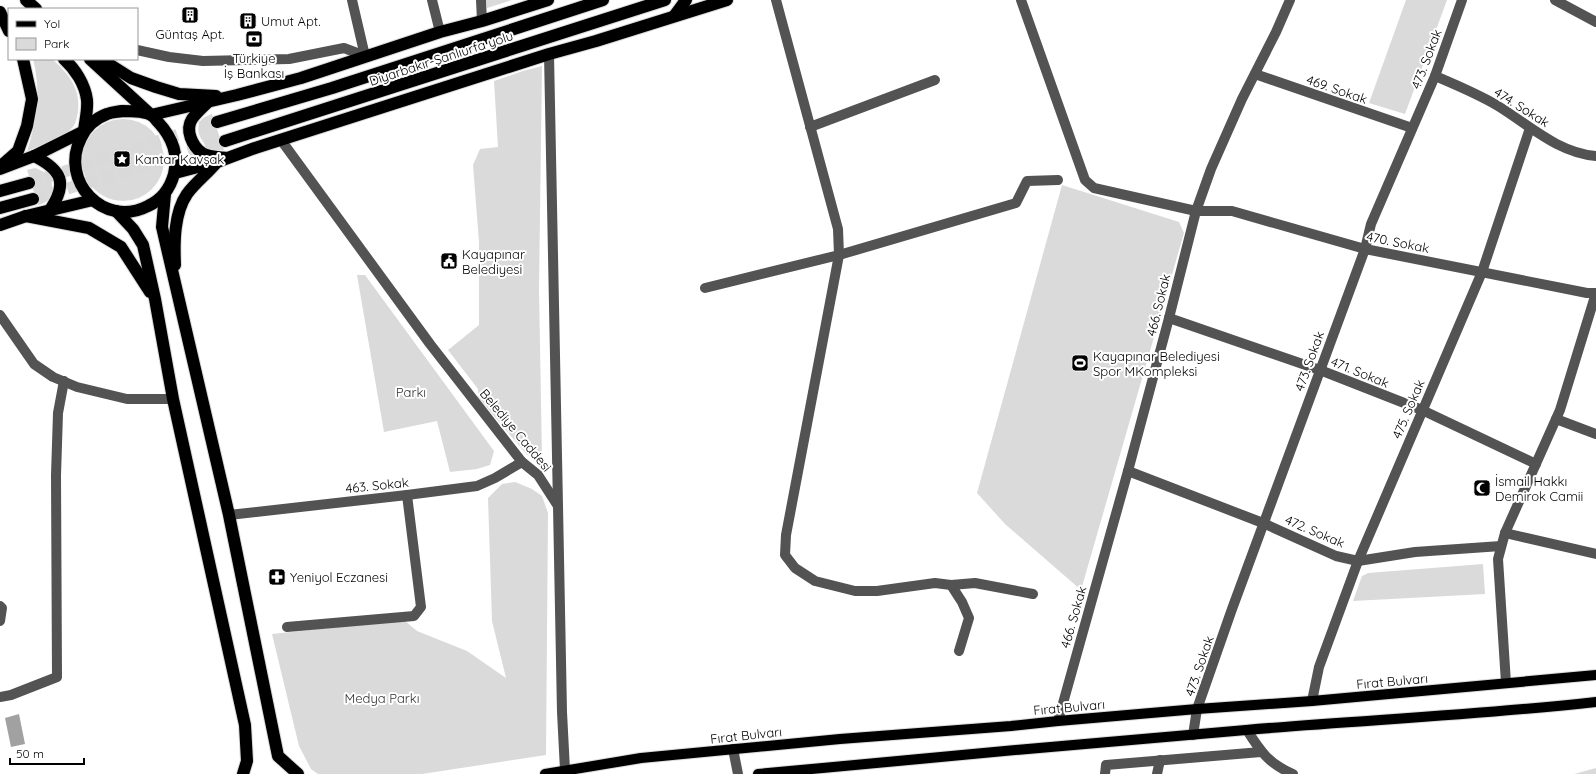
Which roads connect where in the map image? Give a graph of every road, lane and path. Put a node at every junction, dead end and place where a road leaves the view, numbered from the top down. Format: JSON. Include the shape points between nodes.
{"nodes":[{"id":1,"x":352,"y":0,"type":"edge"},
{"id":2,"x":432,"y":0,"type":"edge"},
{"id":3,"x":481,"y":0,"type":"edge"},
{"id":4,"x":548,"y":0,"type":"edge"},
{"id":5,"x":603,"y":0,"type":"edge"},
{"id":6,"x":665,"y":0,"type":"edge"},
{"id":7,"x":686,"y":0,"type":"edge"},
{"id":8,"x":727,"y":0,"type":"edge"},
{"id":9,"x":776,"y":0,"type":"edge"},
{"id":10,"x":1021,"y":0,"type":"edge"},
{"id":11,"x":1290,"y":0,"type":"edge"},
{"id":12,"x":1462,"y":0,"type":"edge"},
{"id":13,"x":1555,"y":0,"type":"edge"},
{"id":14,"x":0,"y":12,"type":"edge"},
{"id":15,"x":675,"y":15,"type":"junction"},
{"id":16,"x":482,"y":21,"type":"junction"},
{"id":17,"x":1596,"y":22,"type":"edge"},
{"id":18,"x":8,"y":29,"type":"edge"},
{"id":19,"x":440,"y":32,"type":"junction"},
{"id":20,"x":138,"y":50,"type":"edge"},
{"id":21,"x":549,"y":54,"type":"junction"},
{"id":22,"x":365,"y":56,"type":"junction"},
{"id":23,"x":23,"y":60,"type":"edge"},
{"id":24,"x":65,"y":60,"type":"edge"},
{"id":25,"x":91,"y":60,"type":"edge"},
{"id":26,"x":103,"y":60,"type":"edge"},
{"id":27,"x":1255,"y":74,"type":"junction"},
{"id":28,"x":1434,"y":76,"type":"junction"},
{"id":29,"x":935,"y":80,"type":"dead end"},
{"id":30,"x":237,"y":95,"type":"junction"},
{"id":31,"x":208,"y":102,"type":"junction"},
{"id":32,"x":151,"y":115,"type":"junction"},
{"id":33,"x":217,"y":122,"type":"tunnel mouth"},
{"id":34,"x":810,"y":127,"type":"junction"},
{"id":35,"x":1412,"y":128,"type":"junction"},
{"id":36,"x":1530,"y":128,"type":"junction"},
{"id":37,"x":84,"y":131,"type":"junction"},
{"id":38,"x":281,"y":140,"type":"junction"},
{"id":39,"x":224,"y":141,"type":"tunnel mouth"},
{"id":40,"x":34,"y":156,"type":"junction"},
{"id":41,"x":1596,"y":156,"type":"edge"},
{"id":42,"x":223,"y":160,"type":"junction"},
{"id":43,"x":0,"y":168,"type":"edge"},
{"id":44,"x":174,"y":173,"type":"junction"},
{"id":45,"x":1058,"y":180,"type":"dead end"},
{"id":46,"x":29,"y":183,"type":"tunnel mouth"},
{"id":47,"x":0,"y":191,"type":"edge"},
{"id":48,"x":165,"y":194,"type":"junction"},
{"id":49,"x":33,"y":199,"type":"tunnel mouth"},
{"id":50,"x":93,"y":200,"type":"junction"},
{"id":51,"x":0,"y":208,"type":"edge"},
{"id":52,"x":50,"y":210,"type":"junction"},
{"id":53,"x":1196,"y":210,"type":"junction"},
{"id":54,"x":116,"y":211,"type":"junction"},
{"id":55,"x":26,"y":216,"type":"junction"},
{"id":56,"x":0,"y":225,"type":"edge"},
{"id":57,"x":1365,"y":249,"type":"junction"},
{"id":58,"x":839,"y":255,"type":"junction"},
{"id":59,"x":1482,"y":272,"type":"junction"},
{"id":60,"x":175,"y":288,"type":"junction"},
{"id":61,"x":704,"y":288,"type":"dead end"},
{"id":62,"x":1596,"y":292,"type":"edge"},
{"id":63,"x":155,"y":299,"type":"junction"},
{"id":64,"x":0,"y":315,"type":"edge"},
{"id":65,"x":1169,"y":318,"type":"junction"},
{"id":66,"x":1320,"y":370,"type":"junction"},
{"id":67,"x":64,"y":381,"type":"junction"},
{"id":68,"x":173,"y":399,"type":"junction"},
{"id":69,"x":1422,"y":410,"type":"junction"},
{"id":70,"x":1556,"y":419,"type":"junction"},
{"id":71,"x":1596,"y":434,"type":"edge"},
{"id":72,"x":522,"y":462,"type":"junction"},
{"id":73,"x":1536,"y":464,"type":"junction"},
{"id":74,"x":1128,"y":471,"type":"junction"},
{"id":75,"x":407,"y":495,"type":"junction"},
{"id":76,"x":558,"y":506,"type":"junction"},
{"id":77,"x":229,"y":515,"type":"junction"},
{"id":78,"x":1263,"y":522,"type":"junction"},
{"id":79,"x":1505,"y":533,"type":"junction"},
{"id":80,"x":1501,"y":546,"type":"junction"},
{"id":81,"x":1596,"y":554,"type":"edge"},
{"id":82,"x":1358,"y":561,"type":"junction"},
{"id":83,"x":951,"y":585,"type":"junction"},
{"id":84,"x":1033,"y":594,"type":"dead end"},
{"id":85,"x":0,"y":606,"type":"edge"},
{"id":86,"x":0,"y":621,"type":"edge"},
{"id":87,"x":287,"y":627,"type":"dead end"},
{"id":88,"x":959,"y":651,"type":"dead end"},
{"id":89,"x":1596,"y":675,"type":"edge"},
{"id":90,"x":1506,"y":683,"type":"junction"},
{"id":91,"x":0,"y":697,"type":"edge"},
{"id":92,"x":1312,"y":701,"type":"junction"},
{"id":93,"x":1596,"y":702,"type":"edge"},
{"id":94,"x":1198,"y":709,"type":"junction"},
{"id":95,"x":1058,"y":721,"type":"junction"},
{"id":96,"x":1247,"y":730,"type":"junction"},
{"id":97,"x":1193,"y":735,"type":"junction"},
{"id":98,"x":733,"y":749,"type":"junction"},
{"id":99,"x":1261,"y":752,"type":"junction"},
{"id":100,"x":1160,"y":760,"type":"junction"},
{"id":101,"x":565,"y":770,"type":"junction"},
{"id":102,"x":242,"y":774,"type":"edge"},
{"id":103,"x":298,"y":774,"type":"edge"},
{"id":104,"x":545,"y":774,"type":"edge"},
{"id":105,"x":738,"y":774,"type":"edge"},
{"id":106,"x":758,"y":774,"type":"edge"},
{"id":107,"x":1105,"y":774,"type":"edge"},
{"id":108,"x":1157,"y":774,"type":"edge"},
{"id":109,"x":1293,"y":774,"type":"edge"}],
"edges":[{"from":1,"to":22,"type":"street"},
{"from":2,"to":19,"type":"street"},
{"from":3,"to":16,"type":"street"},
{"from":4,"to":16,"type":"highway"},
{"from":5,"to":33,"type":"highway","name":"Diyarbakır-Şanlıurfa yolu"},
{"from":6,"to":39,"type":"highway","name":"Diyarbakır-Şanlıurfa yolu"},
{"from":7,"to":15,"type":"highway"},
{"from":8,"to":15,"type":"highway"},
{"from":9,"to":34,"type":"street"},
{"from":10,"to":53,"type":"street","name":"470. Sokak","via":[[1085,180],[1094,188]]},
{"from":11,"to":27,"type":"street","name":"466. Sokak"},
{"from":12,"to":28,"type":"street","name":"473. Sokak"},
{"from":13,"to":17,"type":"street"},
{"from":14,"to":18,"type":"highway"},
{"from":15,"to":21,"type":"highway"},
{"from":16,"to":19,"type":"highway"},
{"from":19,"to":22,"type":"highway"},
{"from":20,"to":22,"type":"street","via":[[203,61],[289,59],[344,48]]},
{"from":21,"to":38,"type":"highway"},
{"from":21,"to":76,"type":"street"},
{"from":22,"to":30,"type":"highway","via":[[301,78]]},
{"from":23,"to":43,"type":"highway","via":[[32,99],[28,126],[18,151]]},
{"from":24,"to":37,"type":"highway","via":[[81,81],[87,100]]},
{"from":25,"to":32,"type":"highway"},
{"from":26,"to":30,"type":"highway","via":[[131,78],[179,94]]},
{"from":27,"to":35,"type":"street","name":"469. Sokak"},
{"from":27,"to":53,"type":"street","name":"466. Sokak","via":[[1211,169]]},
{"from":28,"to":35,"type":"street","name":"473. Sokak"},
{"from":28,"to":36,"type":"street","name":"474. Sokak","via":[[1489,101]]},
{"from":29,"to":34,"type":"street"},
{"from":30,"to":31,"type":"highway"},
{"from":31,"to":32,"type":"highway"},
{"from":31,"to":42,"type":"highway","via":[[190,124],[192,143],[202,153]]},
{"from":32,"to":37,"type":"highway","via":[[122,111],[107,114],[94,121]]},
{"from":32,"to":44,"type":"highway","via":[[171,138],[176,152]]},
{"from":34,"to":58,"type":"street","via":[[838,229]]},
{"from":35,"to":57,"type":"street","name":"473. Sokak","via":[[1371,224]]},
{"from":36,"to":41,"type":"street","name":"474. Sokak","via":[[1576,152]]},
{"from":36,"to":59,"type":"street","name":"475. Sokak"},
{"from":37,"to":40,"type":"highway"},
{"from":37,"to":50,"type":"highway","via":[[76,147],[74,164],[78,180]]},
{"from":38,"to":42,"type":"highway"},
{"from":38,"to":72,"type":"street","name":"Belediye Caddesi","via":[[430,344]]},
{"from":40,"to":43,"type":"highway"},
{"from":40,"to":52,"type":"highway","via":[[55,169],[60,178],[62,186],[58,199]]},
{"from":42,"to":44,"type":"highway"},
{"from":42,"to":60,"type":"highway","via":[[187,194],[181,206],[177,223]]},
{"from":44,"to":48,"type":"highway"},
{"from":45,"to":58,"type":"street","via":[[1027,181],[1016,203]]},
{"from":46,"to":47,"type":"highway"},
{"from":48,"to":54,"type":"highway","via":[[143,209],[130,212]]},
{"from":48,"to":60,"type":"highway","via":[[162,227]]},
{"from":49,"to":51,"type":"highway"},
{"from":50,"to":52,"type":"highway"},
{"from":50,"to":54,"type":"highway","via":[[100,206]]},
{"from":52,"to":55,"type":"highway"},
{"from":53,"to":57,"type":"street","name":"470. Sokak","via":[[1232,211]]},
{"from":53,"to":65,"type":"street","name":"466. Sokak"},
{"from":54,"to":63,"type":"highway","via":[[133,229],[143,245]]},
{"from":55,"to":56,"type":"highway"},
{"from":55,"to":63,"type":"highway","via":[[89,228],[121,247]]},
{"from":57,"to":59,"type":"street","name":"470. Sokak"},
{"from":57,"to":66,"type":"street","name":"473. Sokak"},
{"from":58,"to":61,"type":"street"},
{"from":58,"to":83,"type":"street","via":[[786,535],[785,555],[795,568],[815,581],[855,591],[876,592],[935,583]]},
{"from":59,"to":62,"type":"street","name":"470. Sokak","via":[[1587,293]]},
{"from":59,"to":69,"type":"street","name":"475. Sokak"},
{"from":60,"to":77,"type":"highway"},
{"from":62,"to":70,"type":"street"},
{"from":63,"to":68,"type":"highway"},
{"from":64,"to":67,"type":"street","via":[[34,364]]},
{"from":65,"to":66,"type":"street","name":"471. Sokak"},
{"from":65,"to":74,"type":"street","name":"466. Sokak"},
{"from":66,"to":69,"type":"street","name":"471. Sokak"},
{"from":66,"to":78,"type":"street","name":"473. Sokak"},
{"from":67,"to":68,"type":"street","via":[[77,387],[127,398]]},
{"from":67,"to":91,"type":"street","via":[[58,413],[56,475],[57,677]]},
{"from":68,"to":102,"type":"highway","via":[[245,725],[247,761]]},
{"from":69,"to":73,"type":"street","name":"471. Sokak"},
{"from":69,"to":82,"type":"street","name":"475. Sokak"},
{"from":70,"to":71,"type":"street"},
{"from":70,"to":73,"type":"street"},
{"from":72,"to":75,"type":"street","name":"463. Sokak","via":[[477,486]]},
{"from":72,"to":76,"type":"street","name":"Belediye Caddesi","via":[[538,475]]},
{"from":73,"to":79,"type":"street"},
{"from":74,"to":78,"type":"street","name":"472. Sokak"},
{"from":74,"to":95,"type":"street","name":"466. Sokak"},
{"from":75,"to":77,"type":"street","name":"463. Sokak"},
{"from":75,"to":87,"type":"street","via":[[420,607],[414,616]]},
{"from":76,"to":101,"type":"street"},
{"from":77,"to":103,"type":"highway","via":[[278,756]]},
{"from":78,"to":82,"type":"street","name":"472. Sokak","via":[[1336,556]]},
{"from":78,"to":94,"type":"street","name":"473. Sokak"},
{"from":79,"to":80,"type":"street"},
{"from":79,"to":81,"type":"street"},
{"from":80,"to":82,"type":"street","name":"472. Sokak","via":[[1415,552]]},
{"from":80,"to":90,"type":"street","via":[[1498,559]]},
{"from":82,"to":92,"type":"street","name":"475. Sokak","via":[[1319,667]]},
{"from":83,"to":84,"type":"street","via":[[975,583]]},
{"from":83,"to":88,"type":"street","via":[[969,618]]},
{"from":85,"to":86,"type":"street"},
{"from":89,"to":90,"type":"main road","name":"Fırat Bulvarı"},
{"from":90,"to":92,"type":"main road","name":"Fırat Bulvarı"},
{"from":92,"to":94,"type":"main road","name":"Fırat Bulvarı"},
{"from":93,"to":96,"type":"main road","via":[[1528,710]]},
{"from":94,"to":95,"type":"main road","name":"Fırat Bulvarı"},
{"from":94,"to":97,"type":"street","name":"473. Sokak"},
{"from":95,"to":98,"type":"main road","name":"Fırat Bulvarı"},
{"from":96,"to":97,"type":"main road"},
{"from":96,"to":99,"type":"street"},
{"from":97,"to":106,"type":"main road"},
{"from":98,"to":101,"type":"main road","name":"Fırat Bulvarı","via":[[641,758]]},
{"from":98,"to":105,"type":"street"},
{"from":99,"to":100,"type":"street"},
{"from":99,"to":109,"type":"street","via":[[1271,762]]},
{"from":100,"to":107,"type":"street","via":[[1106,765]]},
{"from":100,"to":108,"type":"street"},
{"from":101,"to":104,"type":"main road","name":"Fırat Bulvarı"}]}
